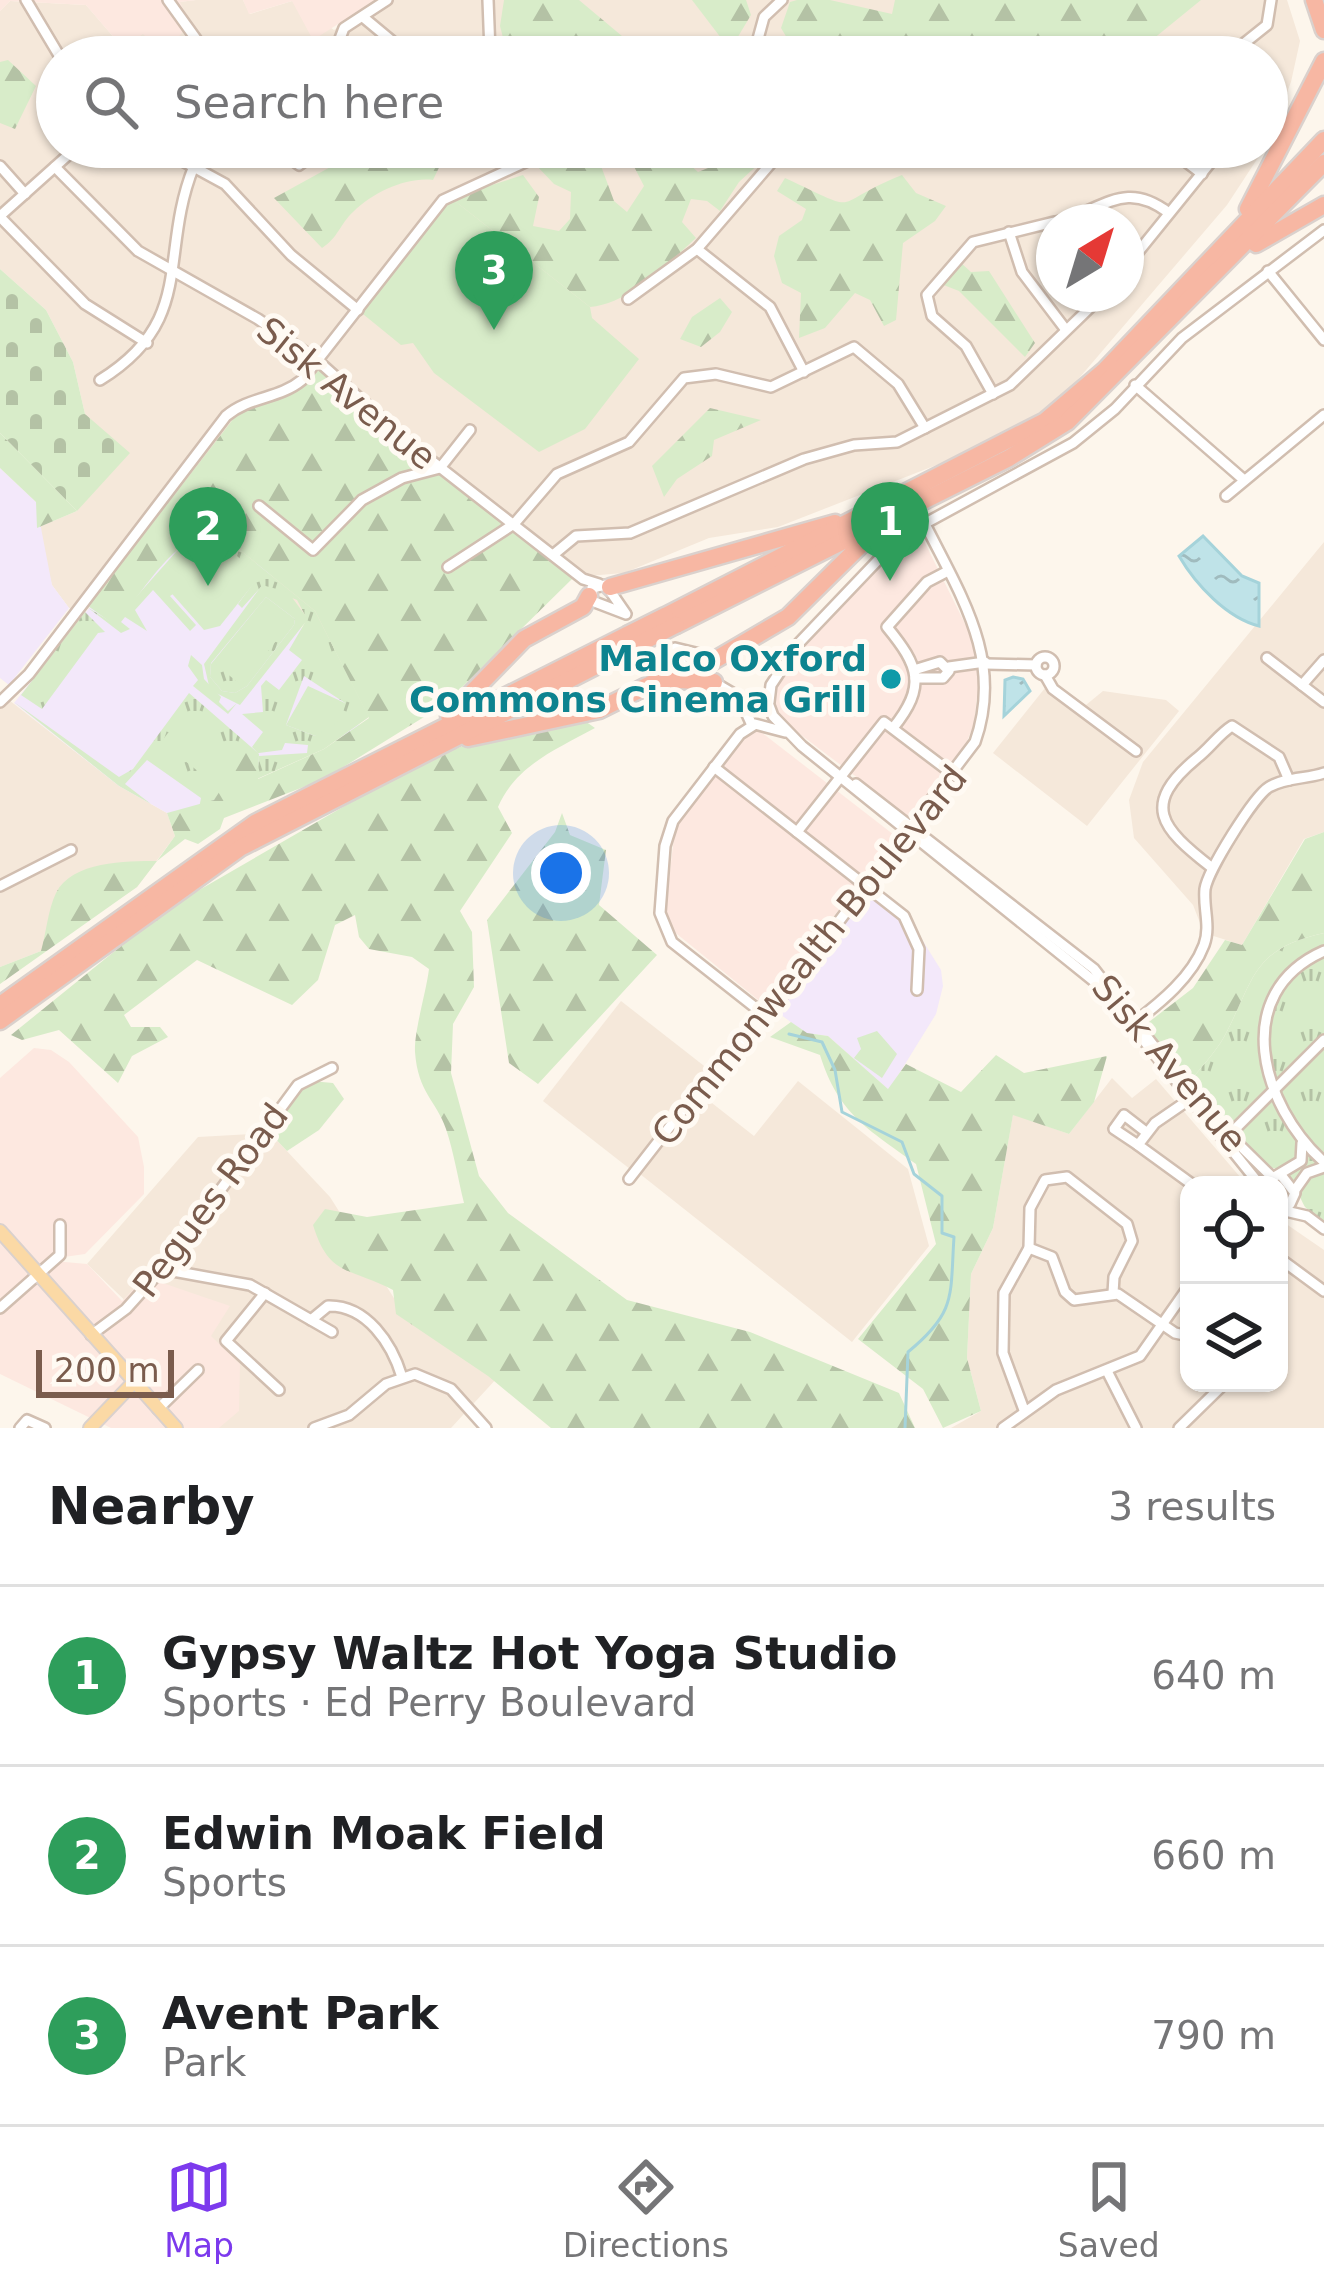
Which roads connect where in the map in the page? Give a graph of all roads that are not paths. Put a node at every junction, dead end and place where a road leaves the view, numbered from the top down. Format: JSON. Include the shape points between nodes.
{"nodes":[{"id":1,"x":26,"y":0,"type":"edge"},
{"id":2,"x":168,"y":0,"type":"edge"},
{"id":3,"x":387,"y":0,"type":"edge"},
{"id":4,"x":488,"y":0,"type":"edge"},
{"id":5,"x":782,"y":0,"type":"edge"},
{"id":6,"x":1271,"y":0,"type":"edge"},
{"id":7,"x":1320,"y":1,"type":"edge"},
{"id":8,"x":363,"y":16,"type":"junction"},
{"id":9,"x":1324,"y":30,"type":"edge"},
{"id":10,"x":47,"y":36,"type":"edge"},
{"id":11,"x":190,"y":36,"type":"edge"},
{"id":12,"x":341,"y":36,"type":"edge"},
{"id":13,"x":386,"y":36,"type":"edge"},
{"id":14,"x":489,"y":36,"type":"edge"},
{"id":15,"x":759,"y":36,"type":"edge"},
{"id":16,"x":1255,"y":36,"type":"edge"},
{"id":17,"x":1324,"y":61,"type":"edge"},
{"id":18,"x":1288,"y":134,"type":"edge"},
{"id":19,"x":1324,"y":140,"type":"edge"},
{"id":20,"x":1324,"y":163,"type":"edge"},
{"id":21,"x":0,"y":166,"type":"edge"},
{"id":22,"x":54,"y":168,"type":"edge"},
{"id":23,"x":56,"y":168,"type":"edge"},
{"id":24,"x":193,"y":168,"type":"edge"},
{"id":25,"x":198,"y":168,"type":"edge"},
{"id":26,"x":512,"y":168,"type":"edge"},
{"id":27,"x":767,"y":168,"type":"edge"},
{"id":28,"x":1194,"y":168,"type":"edge"},
{"id":29,"x":1207,"y":168,"type":"edge"},
{"id":30,"x":1271,"y":168,"type":"edge"},
{"id":31,"x":1202,"y":174,"type":"junction"},
{"id":32,"x":25,"y":194,"type":"junction"},
{"id":33,"x":1104,"y":204,"type":"edge"},
{"id":34,"x":1324,"y":206,"type":"edge"},
{"id":35,"x":1169,"y":213,"type":"junction"},
{"id":36,"x":0,"y":216,"type":"edge"},
{"id":37,"x":1036,"y":226,"type":"edge"},
{"id":38,"x":1324,"y":230,"type":"edge"},
{"id":39,"x":1010,"y":232,"type":"junction"},
{"id":40,"x":1144,"y":244,"type":"edge"},
{"id":41,"x":697,"y":249,"type":"junction"},
{"id":42,"x":1210,"y":271,"type":"junction"},
{"id":43,"x":1268,"y":271,"type":"junction"},
{"id":44,"x":172,"y":272,"type":"junction"},
{"id":45,"x":628,"y":299,"type":"dead end"},
{"id":46,"x":358,"y":310,"type":"junction"},
{"id":47,"x":1085,"y":312,"type":"edge"},
{"id":48,"x":1066,"y":330,"type":"junction"},
{"id":49,"x":1324,"y":340,"type":"edge"},
{"id":50,"x":147,"y":343,"type":"junction"},
{"id":51,"x":318,"y":362,"type":"junction"},
{"id":52,"x":804,"y":372,"type":"junction"},
{"id":53,"x":100,"y":380,"type":"dead end"},
{"id":54,"x":1135,"y":385,"type":"junction"},
{"id":55,"x":993,"y":394,"type":"junction"},
{"id":56,"x":1324,"y":415,"type":"edge"},
{"id":57,"x":925,"y":428,"type":"junction"},
{"id":58,"x":470,"y":430,"type":"dead end"},
{"id":59,"x":440,"y":468,"type":"junction"},
{"id":60,"x":1244,"y":480,"type":"junction"},
{"id":61,"x":1226,"y":496,"type":"dead end"},
{"id":62,"x":259,"y":506,"type":"dead end"},
{"id":63,"x":897,"y":508,"type":"junction"},
{"id":64,"x":514,"y":524,"type":"junction"},
{"id":65,"x":925,"y":524,"type":"junction"},
{"id":66,"x":553,"y":555,"type":"junction"},
{"id":67,"x":448,"y":567,"type":"dead end"},
{"id":68,"x":949,"y":572,"type":"junction"},
{"id":69,"x":591,"y":592,"type":"junction"},
{"id":70,"x":626,"y":614,"type":"junction"},
{"id":71,"x":675,"y":648,"type":"junction"},
{"id":72,"x":725,"y":651,"type":"junction"},
{"id":73,"x":1267,"y":658,"type":"dead end"},
{"id":74,"x":1324,"y":660,"type":"edge"},
{"id":75,"x":986,"y":664,"type":"junction"},
{"id":76,"x":782,"y":666,"type":"junction"},
{"id":77,"x":914,"y":674,"type":"junction"},
{"id":78,"x":662,"y":679,"type":"junction"},
{"id":79,"x":716,"y":681,"type":"junction"},
{"id":80,"x":765,"y":682,"type":"junction"},
{"id":81,"x":1303,"y":685,"type":"junction"},
{"id":82,"x":0,"y":686,"type":"edge"},
{"id":83,"x":11,"y":694,"type":"junction"},
{"id":84,"x":763,"y":702,"type":"junction"},
{"id":85,"x":1324,"y":702,"type":"edge"},
{"id":86,"x":0,"y":703,"type":"edge"},
{"id":87,"x":751,"y":719,"type":"junction"},
{"id":88,"x":893,"y":728,"type":"junction"},
{"id":89,"x":785,"y":732,"type":"junction"},
{"id":90,"x":415,"y":748,"type":"junction"},
{"id":91,"x":1136,"y":751,"type":"dead end"},
{"id":92,"x":714,"y":767,"type":"junction"},
{"id":93,"x":1324,"y":773,"type":"edge"},
{"id":94,"x":954,"y":775,"type":"junction"},
{"id":95,"x":841,"y":776,"type":"junction"},
{"id":96,"x":1289,"y":779,"type":"junction"},
{"id":97,"x":912,"y":830,"type":"junction"},
{"id":98,"x":797,"y":832,"type":"junction"},
{"id":99,"x":71,"y":850,"type":"dead end"},
{"id":100,"x":1211,"y":867,"type":"junction"},
{"id":101,"x":0,"y":886,"type":"edge"},
{"id":102,"x":867,"y":887,"type":"junction"},
{"id":103,"x":1324,"y":950,"type":"edge"},
{"id":104,"x":917,"y":990,"type":"dead end"},
{"id":105,"x":0,"y":1001,"type":"edge"},
{"id":106,"x":766,"y":1016,"type":"junction"},
{"id":107,"x":1134,"y":1023,"type":"junction"},
{"id":108,"x":0,"y":1024,"type":"edge"},
{"id":109,"x":1324,"y":1040,"type":"edge"},
{"id":110,"x":332,"y":1068,"type":"dead end"},
{"id":111,"x":1271,"y":1088,"type":"junction"},
{"id":112,"x":1190,"y":1098,"type":"junction"},
{"id":113,"x":1146,"y":1132,"type":"junction"},
{"id":114,"x":1302,"y":1139,"type":"junction"},
{"id":115,"x":1225,"y":1140,"type":"junction"},
{"id":116,"x":1138,"y":1145,"type":"junction"},
{"id":117,"x":1320,"y":1160,"type":"edge"},
{"id":118,"x":1301,"y":1162,"type":"junction"},
{"id":119,"x":1181,"y":1176,"type":"edge"},
{"id":120,"x":1254,"y":1176,"type":"edge"},
{"id":121,"x":1276,"y":1176,"type":"joint"},
{"id":122,"x":629,"y":1179,"type":"dead end"},
{"id":123,"x":1288,"y":1185,"type":"edge"},
{"id":124,"x":1295,"y":1191,"type":"junction"},
{"id":125,"x":1288,"y":1200,"type":"edge"},
{"id":126,"x":1288,"y":1212,"type":"edge"},
{"id":127,"x":1307,"y":1216,"type":"junction"},
{"id":128,"x":61,"y":1225,"type":"dead end"},
{"id":129,"x":1324,"y":1229,"type":"edge"},
{"id":130,"x":0,"y":1231,"type":"edge"},
{"id":131,"x":0,"y":1241,"type":"edge"},
{"id":132,"x":1029,"y":1248,"type":"junction"},
{"id":133,"x":1288,"y":1265,"type":"edge"},
{"id":134,"x":162,"y":1269,"type":"junction"},
{"id":135,"x":40,"y":1276,"type":"junction"},
{"id":136,"x":1324,"y":1291,"type":"edge"},
{"id":137,"x":265,"y":1293,"type":"junction"},
{"id":138,"x":1113,"y":1293,"type":"junction"},
{"id":139,"x":1180,"y":1300,"type":"edge"},
{"id":140,"x":0,"y":1307,"type":"edge"},
{"id":141,"x":311,"y":1320,"type":"junction"},
{"id":142,"x":1163,"y":1326,"type":"junction"},
{"id":143,"x":332,"y":1332,"type":"dead end"},
{"id":144,"x":1180,"y":1333,"type":"edge"},
{"id":145,"x":91,"y":1335,"type":"junction"},
{"id":146,"x":119,"y":1366,"type":"junction"},
{"id":147,"x":198,"y":1370,"type":"dead end"},
{"id":148,"x":1107,"y":1371,"type":"junction"},
{"id":149,"x":402,"y":1377,"type":"junction"},
{"id":150,"x":134,"y":1382,"type":"junction"},
{"id":151,"x":279,"y":1390,"type":"dead end"},
{"id":152,"x":1216,"y":1392,"type":"edge"},
{"id":153,"x":117,"y":1396,"type":"junction"},
{"id":154,"x":154,"y":1404,"type":"junction"},
{"id":155,"x":1024,"y":1410,"type":"junction"},
{"id":156,"x":20,"y":1428,"type":"edge"},
{"id":157,"x":45,"y":1428,"type":"edge"},
{"id":158,"x":90,"y":1428,"type":"edge"},
{"id":159,"x":176,"y":1428,"type":"edge"},
{"id":160,"x":314,"y":1428,"type":"edge"},
{"id":161,"x":486,"y":1428,"type":"edge"},
{"id":162,"x":1003,"y":1428,"type":"edge"},
{"id":163,"x":1136,"y":1428,"type":"edge"},
{"id":164,"x":1179,"y":1428,"type":"edge"}],
"edges":[{"from":1,"to":10,"type":"street"},
{"from":2,"to":11,"type":"street"},
{"from":3,"to":8,"type":"street"},
{"from":4,"to":14,"type":"street"},
{"from":5,"to":15,"type":"street"},
{"from":6,"to":16,"type":"street","via":[[1267,25]]},
{"from":7,"to":9,"type":"highway"},
{"from":8,"to":12,"type":"street"},
{"from":8,"to":13,"type":"street"},
{"from":17,"to":18,"type":"highway"},
{"from":19,"to":42,"type":"highway"},
{"from":20,"to":42,"type":"highway"},
{"from":21,"to":32,"type":"street"},
{"from":22,"to":32,"type":"street"},
{"from":23,"to":44,"type":"street","name":"Sisk Avenue","via":[[128,243]]},
{"from":24,"to":44,"type":"street"},
{"from":25,"to":46,"type":"street","via":[[226,184],[291,255]]},
{"from":26,"to":46,"type":"street","via":[[443,200]]},
{"from":27,"to":41,"type":"street"},
{"from":28,"to":31,"type":"street"},
{"from":29,"to":31,"type":"street"},
{"from":30,"to":42,"type":"highway"},
{"from":31,"to":35,"type":"street"},
{"from":32,"to":36,"type":"street"},
{"from":33,"to":35,"type":"street","via":[[1131,194]]},
{"from":34,"to":42,"type":"highway"},
{"from":35,"to":40,"type":"street"},
{"from":36,"to":50,"type":"street","via":[[85,304]]},
{"from":37,"to":39,"type":"street"},
{"from":38,"to":43,"type":"street"},
{"from":39,"to":48,"type":"street","via":[[1022,272]]},
{"from":39,"to":55,"type":"street","via":[[966,247],[926,298]]},
{"from":41,"to":45,"type":"street"},
{"from":41,"to":52,"type":"street","via":[[770,307]]},
{"from":42,"to":63,"type":"highway","via":[[1071,402]]},
{"from":43,"to":49,"type":"street"},
{"from":43,"to":54,"type":"street"},
{"from":44,"to":50,"type":"street"},
{"from":44,"to":51,"type":"street","name":"Sisk Avenue"},
{"from":46,"to":51,"type":"street"},
{"from":47,"to":48,"type":"street"},
{"from":48,"to":55,"type":"street"},
{"from":50,"to":53,"type":"street"},
{"from":51,"to":59,"type":"street","name":"Sisk Avenue"},
{"from":51,"to":83,"type":"street","via":[[293,388],[226,416]]},
{"from":52,"to":57,"type":"street","via":[[854,347],[908,397]]},
{"from":52,"to":64,"type":"street","via":[[771,386],[716,374],[684,378],[629,442],[557,474]]},
{"from":54,"to":60,"type":"street"},
{"from":54,"to":65,"type":"street","via":[[1073,443]]},
{"from":55,"to":57,"type":"street"},
{"from":56,"to":60,"type":"street"},
{"from":57,"to":66,"type":"street","via":[[754,476],[630,533],[576,536]]},
{"from":58,"to":59,"type":"street"},
{"from":59,"to":62,"type":"street","via":[[362,500],[313,550]]},
{"from":59,"to":64,"type":"street","name":"Sisk Avenue"},
{"from":60,"to":61,"type":"street"},
{"from":63,"to":69,"type":"highway"},
{"from":63,"to":72,"type":"highway","via":[[788,617]]},
{"from":63,"to":90,"type":"highway","bridge":true},
{"from":64,"to":66,"type":"street","name":"Sisk Avenue"},
{"from":64,"to":67,"type":"street"},
{"from":65,"to":68,"type":"street","name":"Commonwealth Boulevard"},
{"from":65,"to":76,"type":"street","via":[[895,542]]},
{"from":66,"to":69,"type":"street","name":"Sisk Avenue"},
{"from":68,"to":75,"type":"street","name":"Commonwealth Boulevard"},
{"from":68,"to":77,"type":"street","via":[[927,583],[886,627],[912,656]]},
{"from":69,"to":70,"type":"street","name":"Sisk Avenue"},
{"from":69,"to":70,"type":"street","name":"Sisk Avenue","via":[[596,605]]},
{"from":69,"to":90,"type":"highway","via":[[524,640]]},
{"from":70,"to":71,"type":"street","name":"Sisk Avenue"},
{"from":71,"to":79,"type":"street"},
{"from":71,"to":79,"type":"street","name":"Sisk Avenue","via":[[698,652]]},
{"from":72,"to":79,"type":"highway"},
{"from":72,"to":79,"type":"highway"},
{"from":73,"to":81,"type":"street"},
{"from":74,"to":81,"type":"street"},
{"from":75,"to":77,"type":"street","via":[[949,669],[940,662]]},
{"from":75,"to":91,"type":"street","via":[[1036,665],[1053,689]]},
{"from":75,"to":94,"type":"street","name":"Commonwealth Boulevard","via":[[980,727]]},
{"from":76,"to":80,"type":"street"},
{"from":76,"to":84,"type":"street"},
{"from":77,"to":88,"type":"street","via":[[916,692]]},
{"from":78,"to":79,"type":"highway"},
{"from":78,"to":79,"type":"highway"},
{"from":78,"to":90,"type":"highway","via":[[598,710]]},
{"from":79,"to":80,"type":"street"},
{"from":79,"to":84,"type":"street","name":"Sisk Avenue"},
{"from":79,"to":87,"type":"street"},
{"from":80,"to":84,"type":"street"},
{"from":81,"to":85,"type":"street"},
{"from":82,"to":83,"type":"street"},
{"from":83,"to":86,"type":"street"},
{"from":84,"to":87,"type":"street"},
{"from":84,"to":87,"type":"street"},
{"from":84,"to":89,"type":"street","name":"Sisk Avenue"},
{"from":87,"to":89,"type":"street","name":"Sisk Avenue"},
{"from":87,"to":92,"type":"street"},
{"from":88,"to":94,"type":"street"},
{"from":88,"to":95,"type":"street","via":[[880,724]]},
{"from":89,"to":95,"type":"street","name":"Sisk Avenue"},
{"from":90,"to":105,"type":"highway","via":[[255,823]]},
{"from":90,"to":108,"type":"highway","via":[[209,867]]},
{"from":92,"to":98,"type":"street"},
{"from":92,"to":106,"type":"street","via":[[667,835],[660,913],[672,942]]},
{"from":93,"to":96,"type":"street"},
{"from":94,"to":97,"type":"street","name":"Commonwealth Boulevard"},
{"from":95,"to":97,"type":"street","name":"Sisk Avenue"},
{"from":95,"to":98,"type":"street"},
{"from":96,"to":100,"type":"street","via":[[1262,792]]},
{"from":96,"to":100,"type":"street","via":[[1279,757],[1232,726],[1171,782],[1164,822]]},
{"from":97,"to":102,"type":"street","name":"Commonwealth Boulevard"},
{"from":97,"to":107,"type":"street","name":"Sisk Avenue","via":[[1087,973]]},
{"from":98,"to":102,"type":"street"},
{"from":99,"to":101,"type":"street"},
{"from":100,"to":107,"type":"street","via":[[1201,952],[1166,998]]},
{"from":102,"to":104,"type":"street","via":[[916,936]]},
{"from":102,"to":106,"type":"street","name":"Commonwealth Boulevard"},
{"from":103,"to":111,"type":"street","via":[[1287,976],[1267,1007],[1262,1039]]},
{"from":106,"to":122,"type":"street","name":"Commonwealth Boulevard"},
{"from":107,"to":112,"type":"street","name":"Sisk Avenue"},
{"from":109,"to":111,"type":"street"},
{"from":110,"to":134,"type":"street","name":"Pegues Road","via":[[298,1085]]},
{"from":111,"to":114,"type":"street"},
{"from":111,"to":115,"type":"street"},
{"from":112,"to":113,"type":"street"},
{"from":112,"to":115,"type":"street","name":"Sisk Avenue"},
{"from":113,"to":116,"type":"street"},
{"from":113,"to":116,"type":"street","via":[[1124,1115],[1115,1128]]},
{"from":114,"to":117,"type":"street"},
{"from":114,"to":118,"type":"street"},
{"from":115,"to":120,"type":"street","name":"Sisk Avenue"},
{"from":115,"to":121,"type":"street","name":"Sisk Avenue"},
{"from":116,"to":119,"type":"street"},
{"from":117,"to":118,"type":"street"},
{"from":117,"to":124,"type":"street"},
{"from":118,"to":121,"type":"street"},
{"from":123,"to":124,"type":"street","name":"Sisk Avenue"},
{"from":124,"to":125,"type":"street","name":"Sisk Avenue"},
{"from":124,"to":127,"type":"street","name":"Sisk Avenue"},
{"from":126,"to":127,"type":"street","name":"Sisk Avenue"},
{"from":127,"to":129,"type":"street","name":"Sisk Avenue"},
{"from":128,"to":135,"type":"street","via":[[63,1248]]},
{"from":130,"to":135,"type":"main road"},
{"from":131,"to":135,"type":"main road"},
{"from":132,"to":138,"type":"street","via":[[1052,1257],[1074,1300]]},
{"from":132,"to":138,"type":"street","via":[[1034,1196],[1045,1180],[1067,1177],[1129,1228],[1131,1245]]},
{"from":132,"to":155,"type":"street","via":[[1005,1282],[1002,1329]]},
{"from":133,"to":136,"type":"street"},
{"from":134,"to":137,"type":"street"},
{"from":134,"to":145,"type":"street","name":"Pegues Road"},
{"from":135,"to":140,"type":"street"},
{"from":135,"to":145,"type":"main road"},
{"from":137,"to":141,"type":"street"},
{"from":137,"to":151,"type":"street","via":[[226,1341]]},
{"from":138,"to":142,"type":"street"},
{"from":139,"to":142,"type":"street"},
{"from":141,"to":143,"type":"street"},
{"from":141,"to":149,"type":"street","via":[[335,1306],[369,1323]]},
{"from":142,"to":144,"type":"street"},
{"from":142,"to":148,"type":"street","via":[[1144,1352]]},
{"from":145,"to":146,"type":"main road"},
{"from":146,"to":150,"type":"main road"},
{"from":146,"to":153,"type":"main road"},
{"from":147,"to":154,"type":"street"},
{"from":148,"to":155,"type":"street"},
{"from":148,"to":163,"type":"street"},
{"from":149,"to":160,"type":"street","via":[[349,1415]]},
{"from":149,"to":161,"type":"street","via":[[442,1383]]},
{"from":150,"to":153,"type":"main road"},
{"from":150,"to":154,"type":"main road"},
{"from":152,"to":164,"type":"street"},
{"from":153,"to":154,"type":"main road","via":[[134,1393]]},
{"from":153,"to":158,"type":"main road"},
{"from":154,"to":159,"type":"main road"},
{"from":155,"to":162,"type":"street"},
{"from":156,"to":157,"type":"street","via":[[28,1420]]}]}
